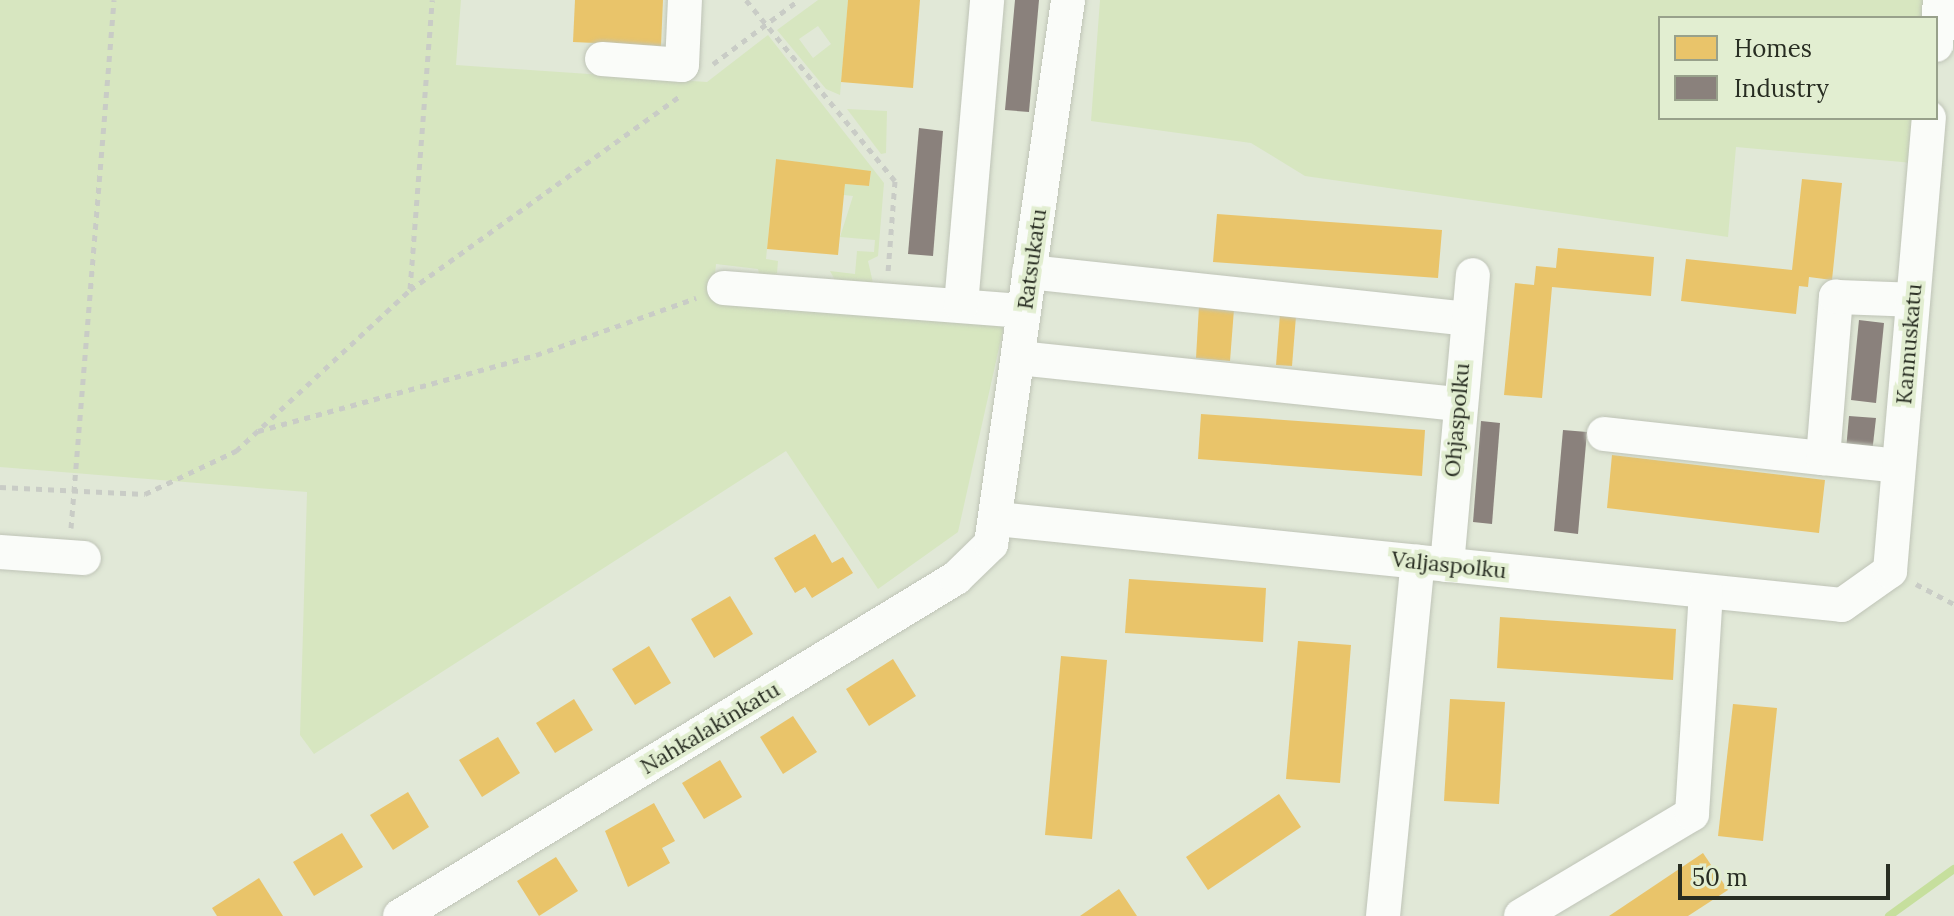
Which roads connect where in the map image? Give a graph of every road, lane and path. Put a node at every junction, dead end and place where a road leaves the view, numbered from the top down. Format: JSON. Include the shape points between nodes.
{"nodes":[{"id":1,"x":114,"y":0,"type":"edge"},
{"id":2,"x":432,"y":0,"type":"edge"},
{"id":3,"x":685,"y":0,"type":"edge"},
{"id":4,"x":746,"y":0,"type":"edge"},
{"id":5,"x":799,"y":0,"type":"edge"},
{"id":6,"x":987,"y":0,"type":"edge"},
{"id":7,"x":1068,"y":0,"type":"edge"},
{"id":8,"x":1940,"y":0,"type":"edge"},
{"id":9,"x":1938,"y":22,"type":"edge"},
{"id":10,"x":767,"y":26,"type":"junction"},
{"id":11,"x":602,"y":59,"type":"dead end"},
{"id":12,"x":706,"y":70,"type":"dead end"},
{"id":13,"x":684,"y":92,"type":"dead end"},
{"id":14,"x":1929,"y":120,"type":"edge"},
{"id":15,"x":1029,"y":272,"type":"junction"},
{"id":16,"x":1473,"y":275,"type":"dead end"},
{"id":17,"x":724,"y":288,"type":"joint"},
{"id":18,"x":410,"y":290,"type":"junction"},
{"id":19,"x":886,"y":300,"type":"junction"},
{"id":20,"x":1913,"y":300,"type":"junction"},
{"id":21,"x":961,"y":305,"type":"junction"},
{"id":22,"x":1024,"y":311,"type":"junction"},
{"id":23,"x":1467,"y":319,"type":"junction"},
{"id":24,"x":1019,"y":358,"type":"junction"},
{"id":25,"x":1456,"y":404,"type":"junction"},
{"id":26,"x":257,"y":431,"type":"junction"},
{"id":27,"x":1604,"y":434,"type":"dead end"},
{"id":28,"x":1823,"y":458,"type":"junction"},
{"id":29,"x":1899,"y":466,"type":"junction"},
{"id":30,"x":0,"y":487,"type":"edge"},
{"id":31,"x":74,"y":490,"type":"junction"},
{"id":32,"x":997,"y":519,"type":"junction"},
{"id":33,"x":0,"y":552,"type":"edge"},
{"id":34,"x":77,"y":558,"type":"joint"},
{"id":35,"x":1433,"y":564,"type":"junction"},
{"id":36,"x":1890,"y":571,"type":"junction"},
{"id":37,"x":1706,"y":592,"type":"junction"},
{"id":38,"x":1954,"y":604,"type":"edge"},
{"id":39,"x":400,"y":916,"type":"edge"},
{"id":40,"x":1383,"y":916,"type":"edge"},
{"id":41,"x":1521,"y":916,"type":"edge"}],
"edges":[{"from":1,"to":31,"type":"path"},
{"from":2,"to":18,"type":"path"},
{"from":3,"to":11,"type":"street","via":[[682,65]]},
{"from":4,"to":10,"type":"path"},
{"from":5,"to":10,"type":"path"},
{"from":6,"to":21,"type":"street"},
{"from":7,"to":15,"type":"street","name":"Ratsukatu"},
{"from":8,"to":9,"type":"street"},
{"from":10,"to":12,"type":"path"},
{"from":10,"to":19,"type":"path","via":[[895,181]]},
{"from":13,"to":18,"type":"path"},
{"from":14,"to":20,"type":"street","name":"Kannuskatu"},
{"from":15,"to":22,"type":"street","name":"Ratsukatu"},
{"from":15,"to":23,"type":"street"},
{"from":16,"to":23,"type":"street","name":"Ohjaspolku"},
{"from":17,"to":19,"type":"street"},
{"from":17,"to":26,"type":"path","via":[[536,355]]},
{"from":18,"to":26,"type":"path"},
{"from":19,"to":21,"type":"street"},
{"from":20,"to":28,"type":"street","via":[[1836,297]]},
{"from":20,"to":29,"type":"street","name":"Kannuskatu"},
{"from":21,"to":22,"type":"street"},
{"from":22,"to":24,"type":"street","name":"Ratsukatu"},
{"from":23,"to":25,"type":"street","name":"Ohjaspolku"},
{"from":24,"to":25,"type":"street"},
{"from":24,"to":32,"type":"street","name":"Ratsukatu"},
{"from":25,"to":35,"type":"street","name":"Ohjaspolku"},
{"from":26,"to":31,"type":"path","via":[[236,451],[145,494]]},
{"from":27,"to":28,"type":"street"},
{"from":28,"to":29,"type":"street"},
{"from":29,"to":36,"type":"street","name":"Kannuskatu"},
{"from":30,"to":31,"type":"path"},
{"from":31,"to":34,"type":"path"},
{"from":32,"to":35,"type":"street","name":"Valjaspolku"},
{"from":32,"to":39,"type":"street","name":"Nahkalakinkatu","via":[[991,544],[956,578]]},
{"from":33,"to":34,"type":"street"},
{"from":35,"to":37,"type":"street","name":"Valjaspolku"},
{"from":35,"to":40,"type":"street","name":"Ohjaspolku"},
{"from":36,"to":37,"type":"street","name":"Valjaspolku","via":[[1842,605]]},
{"from":36,"to":38,"type":"path"},
{"from":37,"to":41,"type":"street","via":[[1692,814]]}]}
